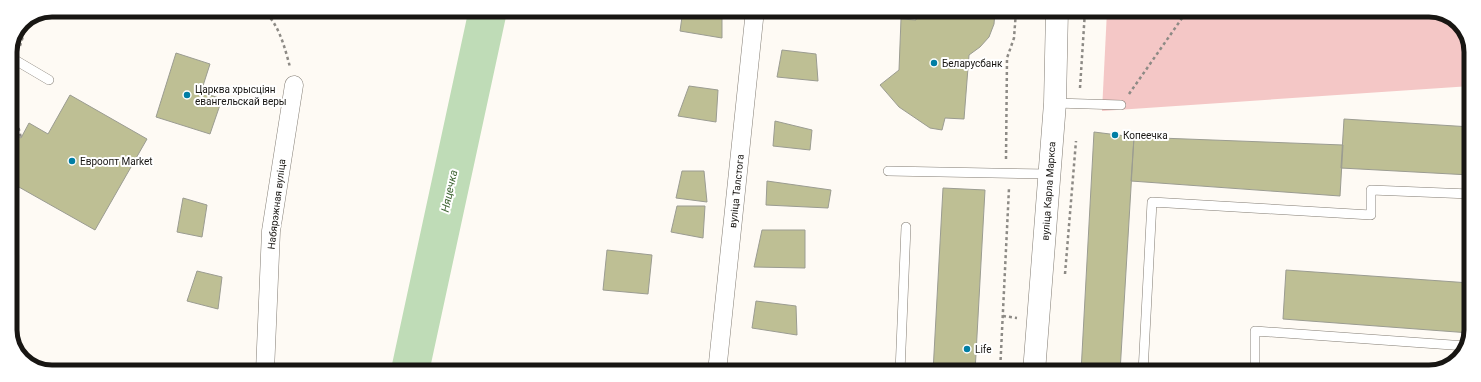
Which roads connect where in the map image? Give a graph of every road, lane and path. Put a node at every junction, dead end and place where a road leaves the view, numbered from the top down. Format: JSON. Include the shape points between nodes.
{"nodes":[{"id":1,"x":269,"y":17,"type":"edge"},
{"id":2,"x":754,"y":17,"type":"edge"},
{"id":3,"x":1016,"y":17,"type":"edge"},
{"id":4,"x":1057,"y":17,"type":"edge"},
{"id":5,"x":1183,"y":17,"type":"edge"},
{"id":6,"x":17,"y":62,"type":"edge"},
{"id":7,"x":49,"y":80,"type":"dead end"},
{"id":8,"x":294,"y":85,"type":"joint"},
{"id":9,"x":1055,"y":103,"type":"junction"},
{"id":10,"x":1121,"y":105,"type":"joint"},
{"id":11,"x":17,"y":122,"type":"edge"},
{"id":12,"x":21,"y":138,"type":"dead end"},
{"id":13,"x":888,"y":171,"type":"dead end"},
{"id":14,"x":1007,"y":173,"type":"junction"},
{"id":15,"x":1049,"y":174,"type":"junction"},
{"id":16,"x":1464,"y":194,"type":"edge"},
{"id":17,"x":906,"y":227,"type":"dead end"},
{"id":18,"x":1460,"y":346,"type":"edge"},
{"id":19,"x":265,"y":365,"type":"edge"},
{"id":20,"x":718,"y":365,"type":"edge"},
{"id":21,"x":900,"y":365,"type":"edge"},
{"id":22,"x":1000,"y":365,"type":"edge"},
{"id":23,"x":1035,"y":365,"type":"edge"},
{"id":24,"x":1143,"y":365,"type":"edge"},
{"id":25,"x":1255,"y":365,"type":"edge"}],
"edges":[{"from":1,"to":8,"type":"path","via":[[281,35]]},
{"from":2,"to":20,"type":"street","name":"вуліца Талстога"},
{"from":3,"to":14,"type":"path","via":[[1014,38],[1007,58]]},
{"from":4,"to":9,"type":"main road","name":"вуліца Карла Маркса"},
{"from":5,"to":10,"type":"path"},
{"from":6,"to":7,"type":"lane"},
{"from":8,"to":19,"type":"street","name":"Набярэжная вуліца","via":[[271,230]]},
{"from":9,"to":10,"type":"lane"},
{"from":9,"to":15,"type":"main road","name":"вуліца Карла Маркса"},
{"from":11,"to":12,"type":"path"},
{"from":13,"to":14,"type":"lane"},
{"from":14,"to":15,"type":"lane"},
{"from":14,"to":22,"type":"path","via":[[1009,194]]},
{"from":15,"to":23,"type":"main road","name":"вуліца Карла Маркса"},
{"from":16,"to":24,"type":"lane","via":[[1371,190],[1371,215],[1152,202]]},
{"from":17,"to":21,"type":"lane"},
{"from":18,"to":25,"type":"lane","via":[[1255,331]]}]}
